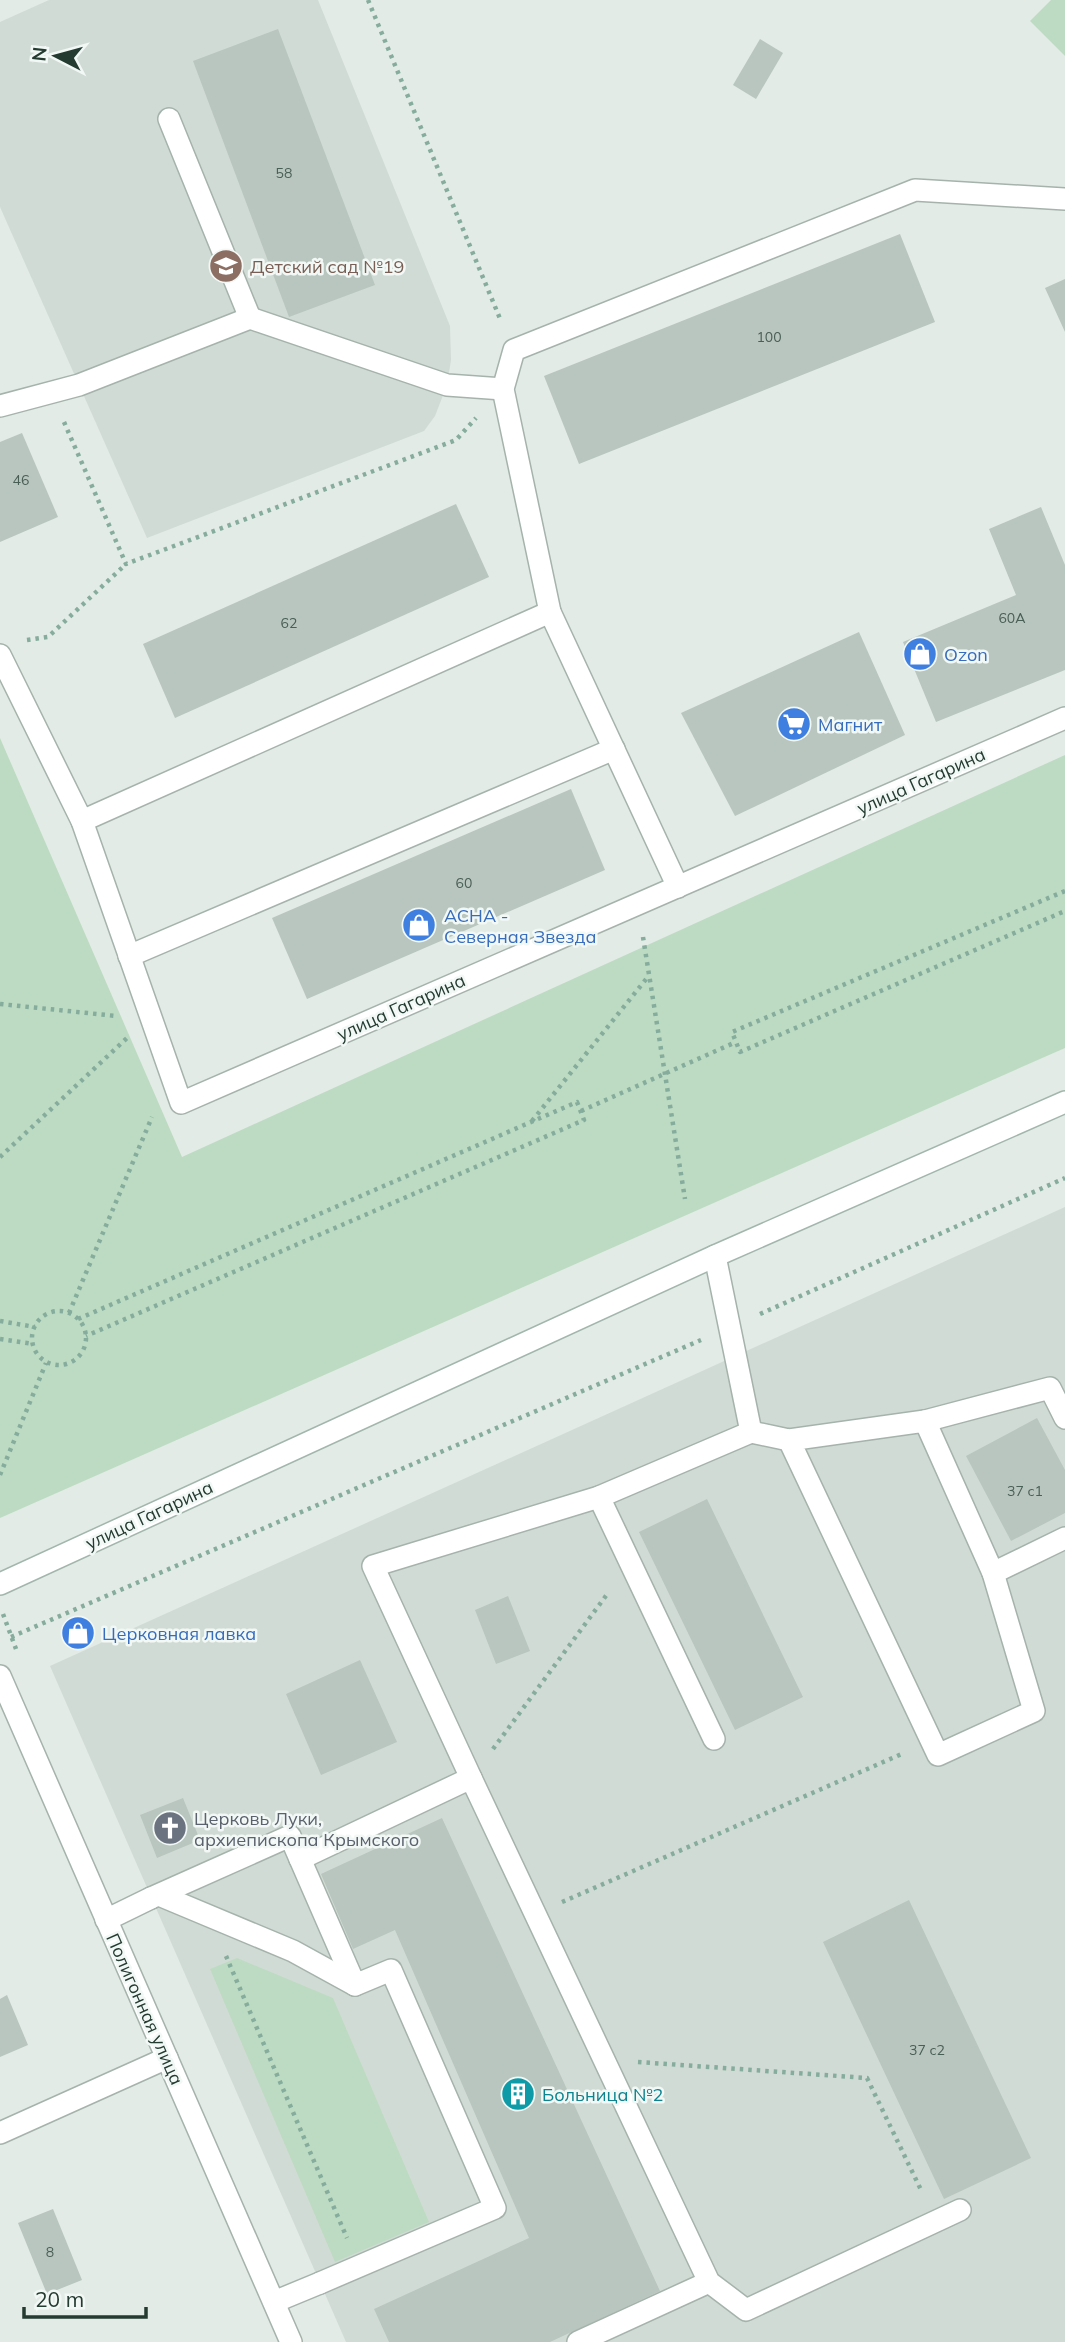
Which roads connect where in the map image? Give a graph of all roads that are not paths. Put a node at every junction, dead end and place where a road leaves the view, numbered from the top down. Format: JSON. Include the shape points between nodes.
{"nodes":[{"id":1,"x":169,"y":119,"type":"dead end"},
{"id":2,"x":1065,"y":199,"type":"edge"},
{"id":3,"x":250,"y":318,"type":"junction"},
{"id":4,"x":503,"y":389,"type":"junction"},
{"id":5,"x":0,"y":406,"type":"edge"},
{"id":6,"x":550,"y":611,"type":"junction"},
{"id":7,"x":0,"y":655,"type":"edge"},
{"id":8,"x":1065,"y":718,"type":"edge"},
{"id":9,"x":614,"y":749,"type":"junction"},
{"id":10,"x":82,"y":821,"type":"junction"},
{"id":11,"x":678,"y":887,"type":"junction"},
{"id":12,"x":129,"y":956,"type":"junction"},
{"id":13,"x":1065,"y":1102,"type":"edge"},
{"id":14,"x":715,"y":1256,"type":"junction"},
{"id":15,"x":1065,"y":1418,"type":"edge"},
{"id":16,"x":925,"y":1420,"type":"junction"},
{"id":17,"x":751,"y":1432,"type":"junction"},
{"id":18,"x":789,"y":1440,"type":"junction"},
{"id":19,"x":599,"y":1497,"type":"junction"},
{"id":20,"x":1065,"y":1538,"type":"edge"},
{"id":21,"x":993,"y":1573,"type":"junction"},
{"id":22,"x":0,"y":1584,"type":"edge"},
{"id":23,"x":0,"y":1676,"type":"edge"},
{"id":24,"x":714,"y":1739,"type":"dead end"},
{"id":25,"x":471,"y":1778,"type":"junction"},
{"id":26,"x":300,"y":1859,"type":"junction"},
{"id":27,"x":155,"y":1896,"type":"junction"},
{"id":28,"x":106,"y":1920,"type":"junction"},
{"id":29,"x":355,"y":1985,"type":"junction"},
{"id":30,"x":167,"y":2058,"type":"junction"},
{"id":31,"x":0,"y":2133,"type":"edge"},
{"id":32,"x":960,"y":2210,"type":"dead end"},
{"id":33,"x":709,"y":2281,"type":"junction"},
{"id":34,"x":274,"y":2302,"type":"junction"},
{"id":35,"x":291,"y":2342,"type":"edge"},
{"id":36,"x":578,"y":2342,"type":"edge"}],
"edges":[{"from":1,"to":3,"type":"street"},
{"from":2,"to":4,"type":"street","via":[[915,191],[514,350]]},
{"from":3,"to":4,"type":"street","via":[[447,385]]},
{"from":3,"to":5,"type":"street","via":[[79,385]]},
{"from":4,"to":6,"type":"street"},
{"from":6,"to":9,"type":"street"},
{"from":6,"to":10,"type":"street"},
{"from":7,"to":10,"type":"street","name":"улица Гагарина"},
{"from":8,"to":11,"type":"street","name":"улица Гагарина"},
{"from":9,"to":11,"type":"street"},
{"from":9,"to":12,"type":"street"},
{"from":10,"to":12,"type":"street","name":"улица Гагарина"},
{"from":11,"to":12,"type":"street","name":"улица Гагарина","via":[[181,1103]]},
{"from":13,"to":14,"type":"street","name":"улица Гагарина"},
{"from":14,"to":17,"type":"street"},
{"from":14,"to":22,"type":"street","name":"улица Гагарина"},
{"from":15,"to":16,"type":"street","via":[[1050,1388]]},
{"from":16,"to":18,"type":"street"},
{"from":16,"to":21,"type":"street"},
{"from":17,"to":18,"type":"street"},
{"from":17,"to":19,"type":"street"},
{"from":18,"to":21,"type":"street","via":[[938,1755],[1034,1712]]},
{"from":19,"to":24,"type":"street"},
{"from":19,"to":25,"type":"street","via":[[373,1566]]},
{"from":20,"to":21,"type":"street"},
{"from":23,"to":28,"type":"street","name":"Полигонная улица"},
{"from":25,"to":26,"type":"street"},
{"from":25,"to":33,"type":"street"},
{"from":26,"to":27,"type":"street","via":[[290,1836]]},
{"from":26,"to":29,"type":"street"},
{"from":27,"to":28,"type":"street"},
{"from":27,"to":29,"type":"street","via":[[293,1951]]},
{"from":28,"to":30,"type":"street","name":"Полигонная улица"},
{"from":29,"to":34,"type":"street","via":[[391,1970],[495,2208]]},
{"from":30,"to":31,"type":"street"},
{"from":30,"to":34,"type":"street","name":"Полигонная улица"},
{"from":32,"to":33,"type":"street","via":[[747,2309]]},
{"from":33,"to":36,"type":"street"},
{"from":34,"to":35,"type":"street","name":"Полигонная улица"}]}
